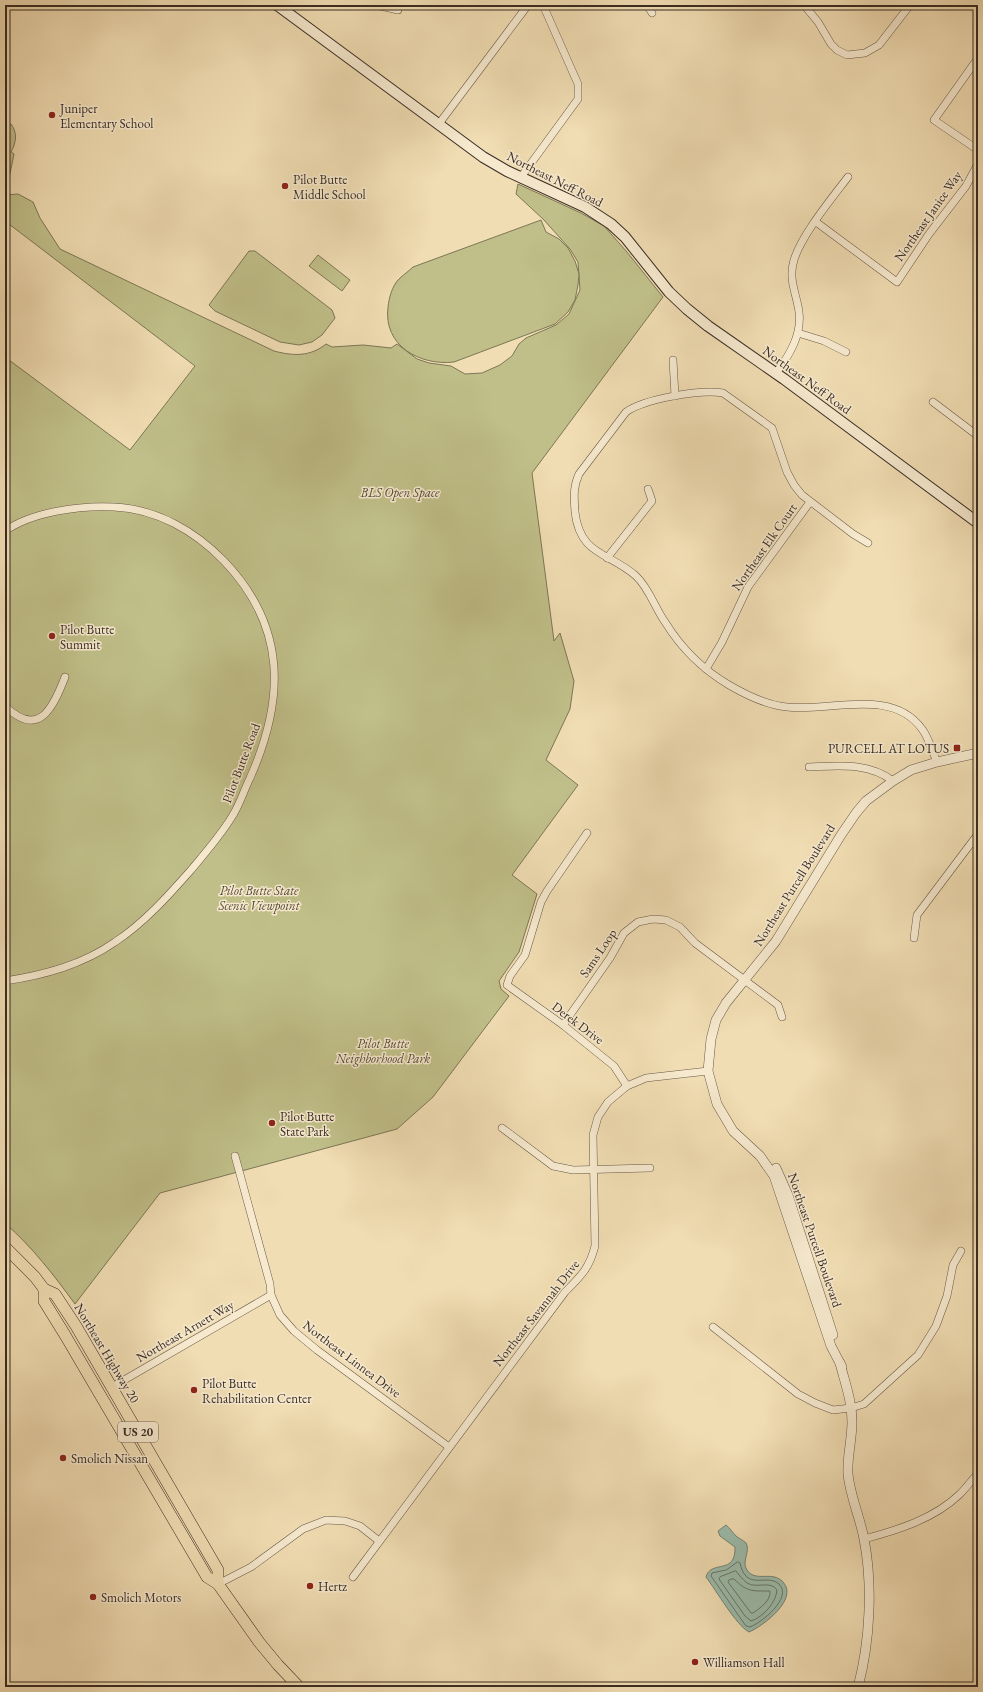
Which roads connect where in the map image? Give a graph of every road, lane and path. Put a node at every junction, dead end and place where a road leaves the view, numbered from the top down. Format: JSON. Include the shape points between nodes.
{"nodes":[{"id":1,"x":277,"y":5,"type":"edge"},
{"id":2,"x":376,"y":5,"type":"edge"},
{"id":3,"x":528,"y":5,"type":"edge"},
{"id":4,"x":543,"y":5,"type":"edge"},
{"id":5,"x":647,"y":5,"type":"edge"},
{"id":6,"x":804,"y":5,"type":"edge"},
{"id":7,"x":910,"y":5,"type":"edge"},
{"id":8,"x":398,"y":10,"type":"dead end"},
{"id":9,"x":652,"y":14,"type":"dead end"},
{"id":10,"x":978,"y":58,"type":"edge"},
{"id":11,"x":438,"y":125,"type":"junction"},
{"id":12,"x":978,"y":150,"type":"edge"},
{"id":13,"x":978,"y":164,"type":"edge"},
{"id":14,"x":521,"y":177,"type":"junction"},
{"id":15,"x":848,"y":177,"type":"dead end"},
{"id":16,"x":816,"y":222,"type":"junction"},
{"id":17,"x":798,"y":333,"type":"junction"},
{"id":18,"x":846,"y":352,"type":"dead end"},
{"id":19,"x":673,"y":360,"type":"dead end"},
{"id":20,"x":776,"y":373,"type":"junction"},
{"id":21,"x":675,"y":396,"type":"junction"},
{"id":22,"x":933,"y":402,"type":"dead end"},
{"id":23,"x":978,"y":436,"type":"edge"},
{"id":24,"x":648,"y":489,"type":"dead end"},
{"id":25,"x":810,"y":502,"type":"junction"},
{"id":26,"x":978,"y":523,"type":"edge"},
{"id":27,"x":5,"y":531,"type":"edge"},
{"id":28,"x":868,"y":543,"type":"dead end"},
{"id":29,"x":607,"y":558,"type":"junction"},
{"id":30,"x":706,"y":669,"type":"junction"},
{"id":31,"x":65,"y":677,"type":"dead end"},
{"id":32,"x":5,"y":706,"type":"edge"},
{"id":33,"x":978,"y":753,"type":"edge"},
{"id":34,"x":937,"y":762,"type":"junction"},
{"id":35,"x":809,"y":767,"type":"dead end"},
{"id":36,"x":893,"y":781,"type":"junction"},
{"id":37,"x":587,"y":833,"type":"dead end"},
{"id":38,"x":978,"y":834,"type":"edge"},
{"id":39,"x":914,"y":938,"type":"dead end"},
{"id":40,"x":744,"y":980,"type":"junction"},
{"id":41,"x":5,"y":981,"type":"edge"},
{"id":42,"x":782,"y":1017,"type":"dead end"},
{"id":43,"x":563,"y":1025,"type":"junction"},
{"id":44,"x":708,"y":1072,"type":"junction"},
{"id":45,"x":627,"y":1086,"type":"junction"},
{"id":46,"x":502,"y":1128,"type":"dead end"},
{"id":47,"x":235,"y":1156,"type":"dead end"},
{"id":48,"x":650,"y":1168,"type":"dead end"},
{"id":49,"x":594,"y":1169,"type":"junction"},
{"id":50,"x":5,"y":1247,"type":"edge"},
{"id":51,"x":961,"y":1251,"type":"dead end"},
{"id":52,"x":44,"y":1289,"type":"junction"},
{"id":53,"x":271,"y":1295,"type":"junction"},
{"id":54,"x":713,"y":1327,"type":"dead end"},
{"id":55,"x":112,"y":1387,"type":"junction"},
{"id":56,"x":851,"y":1408,"type":"junction"},
{"id":57,"x":449,"y":1447,"type":"junction"},
{"id":58,"x":978,"y":1473,"type":"edge"},
{"id":59,"x":864,"y":1538,"type":"junction"},
{"id":60,"x":379,"y":1541,"type":"junction"},
{"id":61,"x":353,"y":1577,"type":"dead end"},
{"id":62,"x":218,"y":1584,"type":"junction"},
{"id":63,"x":299,"y":1687,"type":"edge"},
{"id":64,"x":858,"y":1687,"type":"edge"}],
"edges":[{"from":1,"to":11,"type":"main road","name":"Northeast Neff Road"},
{"from":2,"to":8,"type":"street"},
{"from":3,"to":11,"type":"street"},
{"from":4,"to":14,"type":"street","via":[[578,84],[578,99]]},
{"from":5,"to":9,"type":"street"},
{"from":6,"to":7,"type":"street","via":[[831,44],[847,55],[865,53],[879,45]]},
{"from":10,"to":12,"type":"street","via":[[934,120]]},
{"from":11,"to":14,"type":"main road","name":"Northeast Neff Road","via":[[482,157]]},
{"from":13,"to":16,"type":"street","name":"Northeast Janice Way","via":[[966,186],[896,282]]},
{"from":14,"to":20,"type":"main road","name":"Northeast Neff Road","via":[[585,207],[611,224],[625,237],[669,292],[687,309]]},
{"from":15,"to":16,"type":"street"},
{"from":16,"to":17,"type":"street","via":[[796,251],[792,265],[794,294],[800,312]]},
{"from":17,"to":18,"type":"street","via":[[824,341]]},
{"from":17,"to":20,"type":"street","via":[[791,351]]},
{"from":19,"to":21,"type":"street"},
{"from":20,"to":26,"type":"main road","name":"Northeast Neff Road"},
{"from":21,"to":25,"type":"street","via":[[714,391],[723,393],[772,428],[787,472],[794,485]]},
{"from":21,"to":29,"type":"street","via":[[634,406],[626,412],[579,474],[574,485],[576,524],[581,537],[586,544]]},
{"from":22,"to":23,"type":"street"},
{"from":24,"to":29,"type":"street","via":[[652,501]]},
{"from":25,"to":28,"type":"street"},
{"from":25,"to":30,"type":"street","name":"Northeast Elk Court","via":[[748,587]]},
{"from":27,"to":41,"type":"street","name":"Pilot Butte Road","via":[[58,511],[109,506],[133,508],[154,514],[183,528],[213,550],[238,575],[255,600],[274,655],[275,689],[270,723],[260,756],[234,813],[219,836],[174,889],[115,943],[81,962],[38,976]]},
{"from":29,"to":30,"type":"street","via":[[630,571],[641,581],[678,642]]},
{"from":30,"to":34,"type":"street","via":[[759,700],[788,707],[870,703],[892,708],[916,721]]},
{"from":31,"to":32,"type":"street","via":[[56,699],[41,717],[31,721],[23,720]]},
{"from":33,"to":34,"type":"street","name":"Northeast Purcell Boulevard"},
{"from":34,"to":36,"type":"street","name":"Northeast Purcell Boulevard","via":[[912,770]]},
{"from":35,"to":36,"type":"street","via":[[853,766],[884,774]]},
{"from":36,"to":40,"type":"street","name":"Northeast Purcell Boulevard","via":[[866,801],[856,813],[776,941]]},
{"from":37,"to":43,"type":"street","name":"Derek Drive","via":[[546,891],[525,955],[510,976],[507,985]]},
{"from":38,"to":39,"type":"street","via":[[917,915]]},
{"from":40,"to":42,"type":"street","name":"Sams Loop","via":[[778,1005]]},
{"from":40,"to":43,"type":"street","name":"Sams Loop","via":[[695,943],[680,927],[666,920],[638,922],[624,933],[610,958]]},
{"from":40,"to":44,"type":"street","name":"Northeast Purcell Boulevard","via":[[716,1020],[711,1039]]},
{"from":43,"to":45,"type":"street","name":"Derek Drive","via":[[614,1066]]},
{"from":44,"to":45,"type":"street","name":"Northeast Savannah Drive","via":[[646,1078]]},
{"from":44,"to":56,"type":"street","name":"Northeast Purcell Boulevard","via":[[717,1104],[733,1131],[760,1156],[774,1176],[831,1346],[842,1368]]},
{"from":45,"to":49,"type":"street","name":"Northeast Savannah Drive","via":[[608,1102],[598,1117],[593,1135]]},
{"from":46,"to":49,"type":"street","via":[[553,1166],[573,1170]]},
{"from":47,"to":53,"type":"street","name":"Northeast Linnea Drive"},
{"from":48,"to":49,"type":"street"},
{"from":49,"to":57,"type":"street","name":"Northeast Savannah Drive","via":[[595,1246],[591,1262],[565,1292]]},
{"from":50,"to":52,"type":"main road","name":"Northeast Highway 20","number":"US 20"},
{"from":51,"to":56,"type":"street","via":[[953,1264],[947,1296],[936,1326],[918,1355],[864,1404]]},
{"from":52,"to":55,"type":"main road","name":"Northeast Highway 20","number":"US 20","via":[[55,1294]]},
{"from":52,"to":62,"type":"main road","name":"Northeast Highway 20","number":"US 20","via":[[44,1301],[207,1577]]},
{"from":53,"to":55,"type":"street","name":"Northeast Arnett Way"},
{"from":53,"to":57,"type":"street","name":"Northeast Linnea Drive","via":[[280,1315],[294,1331]]},
{"from":54,"to":56,"type":"street","via":[[798,1394],[833,1410]]},
{"from":55,"to":62,"type":"main road","name":"Northeast Highway 20","number":"US 20","via":[[218,1570]]},
{"from":56,"to":59,"type":"street","name":"Northeast Purcell Boulevard","via":[[848,1474]]},
{"from":57,"to":60,"type":"street","name":"Northeast Savannah Drive"},
{"from":58,"to":59,"type":"street","via":[[959,1495],[927,1517],[891,1532]]},
{"from":59,"to":64,"type":"street","name":"Northeast Purcell Boulevard","via":[[869,1594],[865,1646]]},
{"from":60,"to":61,"type":"street","name":"Northeast Savannah Drive"},
{"from":60,"to":62,"type":"street","via":[[360,1526],[345,1521],[326,1520],[303,1529],[251,1567]]},
{"from":62,"to":63,"type":"main road","name":"Northeast Highway 20","number":"US 20","via":[[259,1642]]}]}
